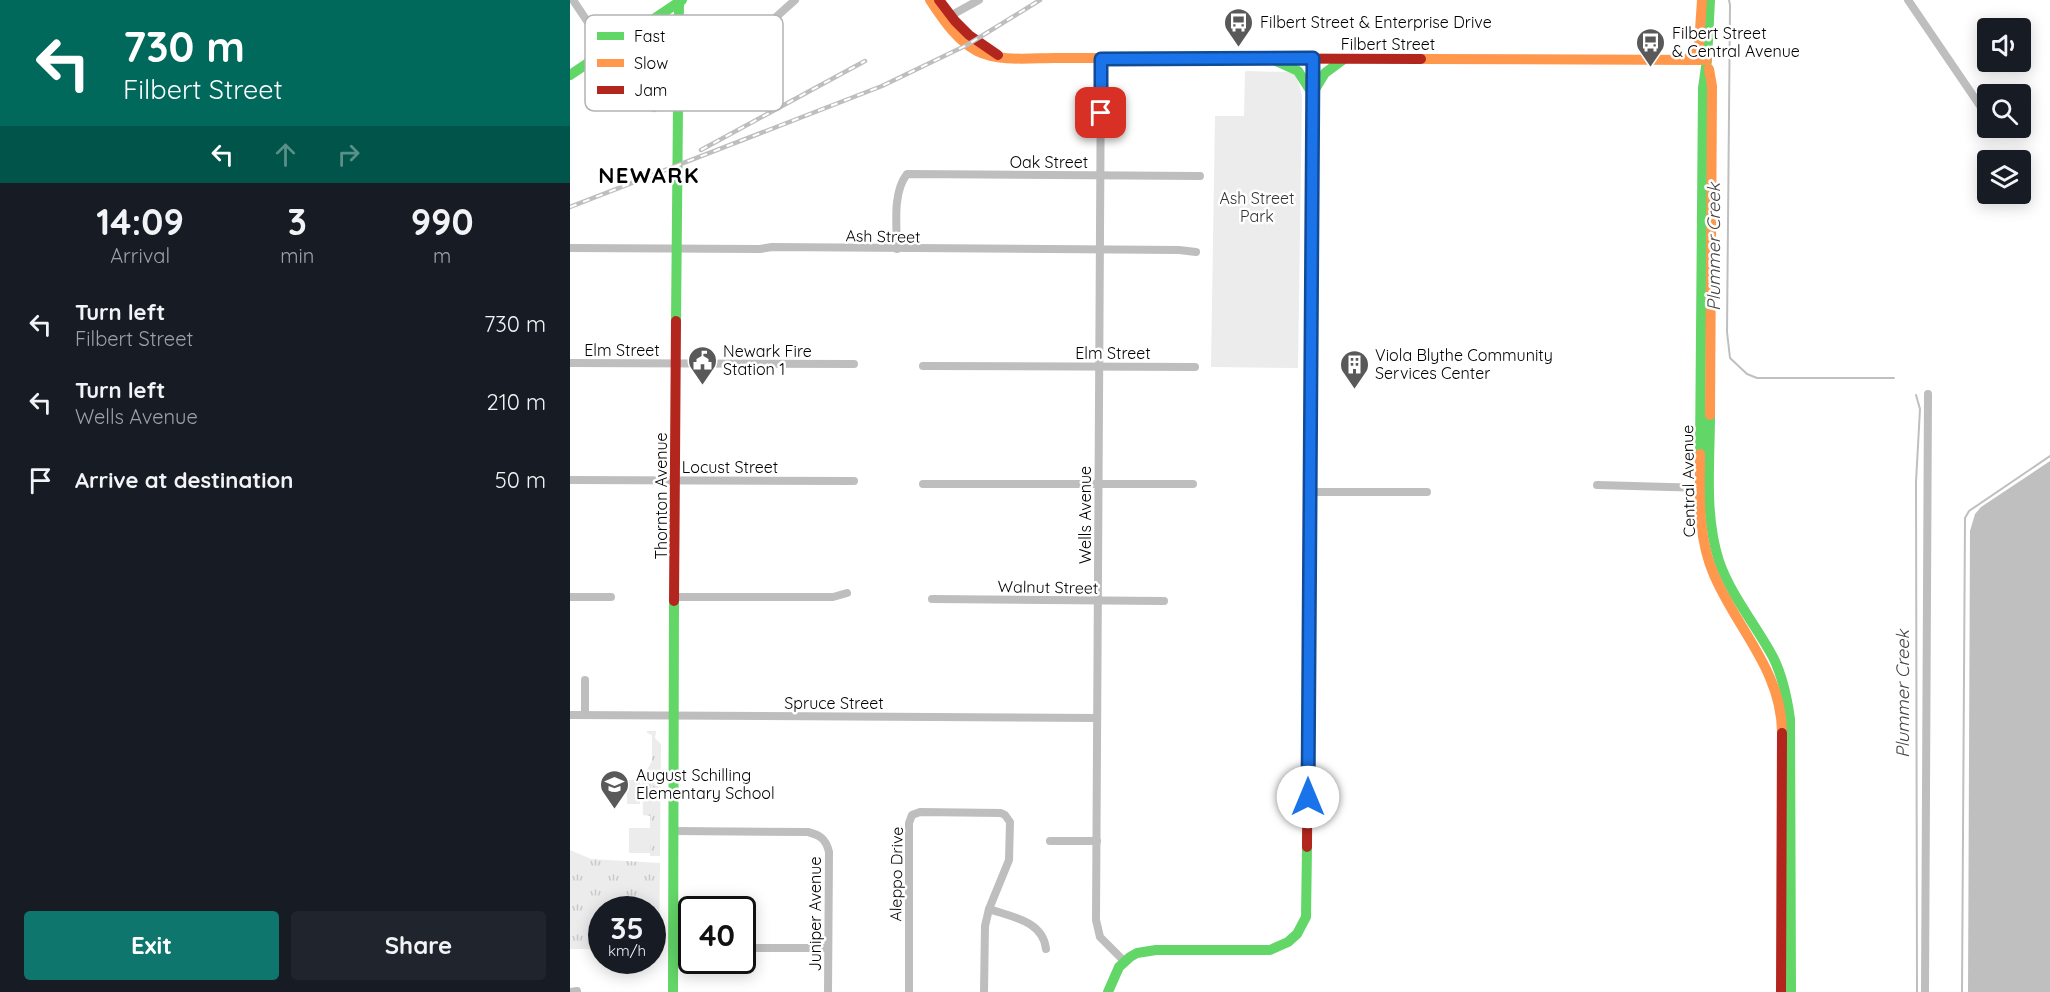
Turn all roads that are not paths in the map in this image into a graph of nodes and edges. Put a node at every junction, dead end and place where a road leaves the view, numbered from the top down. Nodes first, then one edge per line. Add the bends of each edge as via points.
1 (573, 0) edge
2 (795, 0) edge
3 (930, 0) edge
4 (939, 0) edge
5 (979, 0) edge
6 (1702, 0) edge
7 (1710, 0) edge
8 (1908, 0) edge
9 (680, 1) edge
10 (659, 15) edge
11 (778, 15) edge
12 (950, 16) junction
13 (585, 18) edge
14 (971, 43) junction
15 (1313, 58) junction
16 (1101, 59) junction
17 (1271, 59) junction
18 (1344, 59) junction
19 (1687, 60) junction
20 (1707, 60) junction
21 (585, 65) edge
22 (570, 75) edge
23 (1312, 94) junction
24 (1977, 101) edge
25 (679, 111) edge
26 (1101, 175) junction
27 (1200, 176) dead end
28 (570, 248) edge
29 (677, 249) junction
30 (897, 249) junction
31 (1100, 250) junction
32 (1196, 252) dead end
33 (570, 363) edge
34 (676, 364) junction
35 (854, 364) dead end
36 (923, 366) dead end
37 (1099, 367) junction
38 (1195, 367) dead end
39 (1928, 394) dead end
40 (570, 480) edge
41 (676, 480) junction
42 (854, 481) dead end
43 (923, 484) dead end
44 (1099, 484) junction
45 (1193, 484) dead end
46 (1597, 485) dead end
47 (1705, 488) junction
48 (1310, 492) junction
49 (1428, 492) dead end
50 (847, 592) dead end
51 (570, 597) edge
52 (611, 597) dead end
53 (675, 597) junction
54 (932, 599) dead end
55 (1098, 601) junction
56 (1164, 601) dead end
57 (585, 680) dead end
58 (570, 715) edge
59 (585, 715) junction
60 (673, 716) junction
61 (1097, 718) junction
62 (674, 831) junction
63 (1050, 841) dead end
64 (1097, 841) junction
65 (989, 909) junction
66 (673, 948) junction
67 (678, 948) edge
68 (756, 948) edge
69 (828, 948) junction
70 (1046, 949) dead end
71 (1124, 961) junction
72 (673, 992) edge
73 (828, 992) edge
74 (909, 992) edge
75 (984, 992) edge
76 (1108, 992) edge
77 (1781, 992) edge
78 (1791, 992) edge
79 (1925, 992) edge

1 - 13 street
2 - 11 street
3 - 14 street via 953,32
4 - 12 street
5 - 12 street
6 - 19 street via 1699,45
7 - 20 street, Central Avenue
8 - 24 street
9 - 10 street
12 - 14 street
14 - 16 street, Filbert Street via 992,49 998,55 1020,58
15 - 17 street, Filbert Street
15 - 18 street, Filbert Street
15 - 23 street
16 - 17 street, Filbert Street
16 - 26 street, Wells Avenue
17 - 23 street via 1298,71
18 - 19 street, Filbert Street
18 - 23 street via 1325,73
19 - 20 street, Filbert Street
20 - 47 street, Central Avenue via 1703,88
21 - 22 street
23 - 48 street
25 - 29 street, Thornton Avenue
26 - 27 street, Oak Street
26 - 30 street, Oak Street via 907,174 901,183
26 - 31 street, Wells Avenue
28 - 29 street, Ash Street
29 - 30 street, Ash Street
29 - 34 street, Thornton Avenue
30 - 31 street, Ash Street
31 - 32 street, Ash Street
31 - 37 street, Wells Avenue
33 - 34 street, Elm Street
34 - 35 street, Elm Street
34 - 41 street, Thornton Avenue
36 - 37 street, Elm Street
37 - 38 street, Elm Street
37 - 44 street, Wells Avenue
39 - 79 street
40 - 41 street, Locust Street
41 - 42 street, Locust Street
41 - 53 street, Thornton Avenue
43 - 44 street
44 - 45 street
44 - 55 street, Wells Avenue
46 - 47 street
47 - 77 street, Central Avenue via 1700,519 1711,568 1766,663 1779,696
47 - 78 street, Central Avenue via 1719,560 1773,658 1786,691 1791,720
48 - 49 street
48 - 71 street via 1307,908 1302,927 1287,943 1270,950 1156,950 1138,952
50 - 53 street via 833,597
51 - 52 street
53 - 60 street, Thornton Avenue
54 - 55 street, Walnut Street
55 - 56 street, Walnut Street
55 - 61 street, Wells Avenue
57 - 59 street
58 - 59 street, Spruce Street
59 - 60 street, Spruce Street
60 - 61 street, Spruce Street
60 - 62 street, Thornton Avenue
61 - 64 street, Wells Avenue
62 - 66 street, Thornton Avenue
62 - 69 street, Juniper Avenue via 808,832 822,837 829,852
63 - 64 street
64 - 71 street, Wells Avenue via 1097,929 1105,944
65 - 70 street via 1038,930
65 - 74 street, Aleppo Drive via 1009,860 1010,822 1005,815 912,815
65 - 75 street via 984,936
66 - 67 street
66 - 72 street, Thornton Avenue
68 - 69 street
69 - 73 street, Juniper Avenue
71 - 76 street via 1113,975

